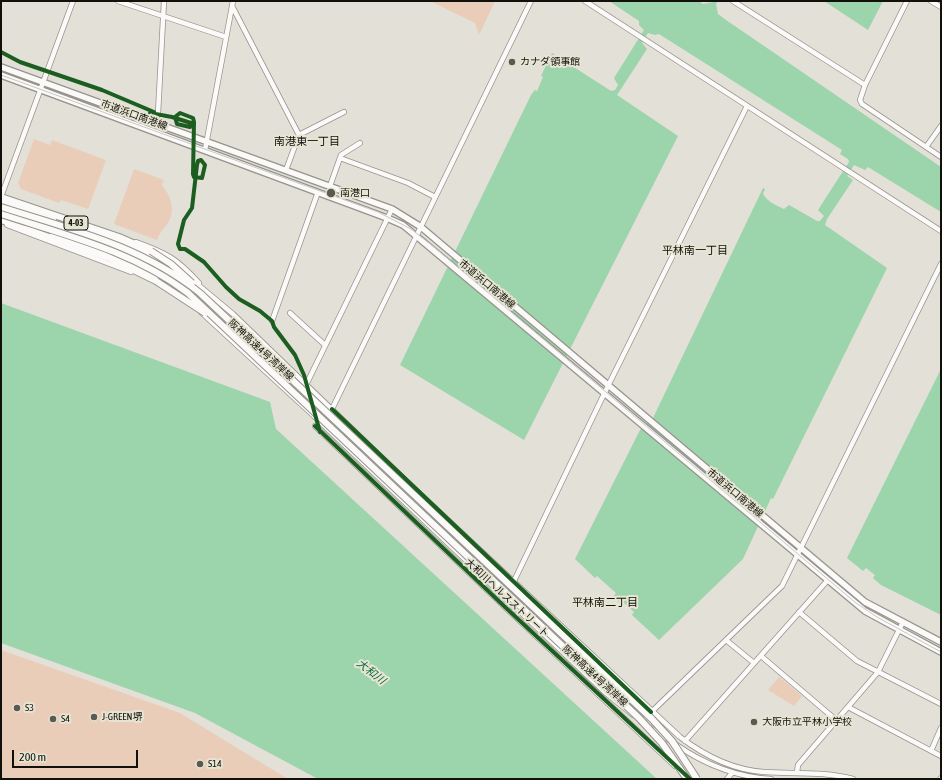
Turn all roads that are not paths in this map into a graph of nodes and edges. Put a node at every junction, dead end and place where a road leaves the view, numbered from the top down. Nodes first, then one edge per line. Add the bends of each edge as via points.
1 (73, 1) edge
2 (118, 1) edge
3 (164, 1) edge
4 (531, 1) edge
5 (586, 1) edge
6 (733, 1) edge
7 (907, 1) edge
8 (930, 1) edge
9 (233, 4) edge
10 (941, 7) edge
11 (163, 15) junction
12 (226, 37) junction
13 (1, 67) edge
14 (1, 75) edge
15 (44, 82) junction
16 (865, 85) junction
17 (41, 90) junction
18 (747, 106) junction
19 (344, 112) dead end
20 (156, 123) junction
21 (941, 126) edge
22 (299, 134) junction
23 (207, 142) junction
24 (360, 143) dead end
25 (926, 147) junction
26 (205, 150) junction
27 (941, 157) edge
28 (340, 158) junction
29 (286, 170) junction
30 (330, 186) junction
31 (318, 192) junction
32 (1, 195) edge
33 (435, 197) junction
34 (1, 202) edge
35 (1, 207) edge
36 (392, 209) junction
37 (1, 217) edge
38 (387, 218) junction
39 (1, 223) edge
40 (421, 227) junction
41 (941, 231) edge
42 (417, 235) junction
43 (941, 264) edge
44 (208, 292) junction
45 (290, 313) dead end
46 (272, 321) dead end
47 (237, 326) junction
48 (238, 339) junction
49 (326, 345) junction
50 (252, 358) junction
51 (306, 385) junction
52 (608, 385) junction
53 (604, 394) junction
54 (332, 409) junction
55 (315, 417) junction
56 (315, 426) dead end
57 (800, 548) junction
58 (797, 555) junction
59 (514, 581) junction
60 (827, 581) junction
61 (502, 595) junction
62 (799, 612) junction
63 (903, 622) junction
64 (900, 631) junction
65 (726, 640) junction
66 (941, 642) edge
67 (941, 652) edge
68 (760, 656) junction
69 (754, 663) junction
70 (878, 672) junction
71 (941, 704) edge
72 (848, 708) junction
73 (651, 712) junction
74 (836, 720) junction
75 (641, 722) junction
76 (941, 728) edge
77 (685, 741) junction
78 (931, 751) junction
79 (941, 756) edge
80 (798, 772) junction
81 (732, 773) junction
82 (689, 779) edge
83 (697, 779) edge
84 (727, 779) edge
85 (771, 779) edge
86 (853, 779) edge

1 - 15 street
2 - 11 street
3 - 11 street
4 - 33 street
5 - 18 street
6 - 16 street
7 - 16 street
8 - 10 street
9 - 12 street
9 - 22 street
11 - 12 street
11 - 20 street
12 - 23 street
13 - 15 main road, 市道浜口南港線
14 - 17 main road, 市道浜口南港線
15 - 17 street
15 - 20 main road, 市道浜口南港線
16 - 25 street via 860,97 862,104
17 - 26 main road, 市道浜口南港線
17 - 32 street
18 - 41 street
18 - 52 street
19 - 22 street
20 - 23 main road, 市道浜口南港線
21 - 25 street
22 - 29 street
23 - 26 street
23 - 29 main road, 市道浜口南港線
24 - 28 street
25 - 27 street
26 - 31 main road, 市道浜口南港線
28 - 30 street
28 - 33 street via 408,183
29 - 30 main road, 市道浜口南港線
30 - 36 main road, 市道浜口南港線
31 - 38 main road, 市道浜口南港線
31 - 46 street
32 - 44 street via 169,255 183,265
32 - 47 highway, 4-03, bridge via 119,237 150,251 185,276
33 - 40 street
34 - 44 street via 140,250 170,265
35 - 47 highway, 阪神高速4号湾岸線, bridge via 118,245 143,256 189,284
36 - 38 street
36 - 40 main road, 市道浜口南港線
37 - 48 highway, 4-03, bridge via 35,233 96,253 142,273 204,312
37 - 48 highway, 阪神高速4号湾岸線, bridge via 117,252 154,270 188,293
37 - 50 street via 115,257 153,275 184,298
38 - 42 main road, 市道浜口南港線
38 - 49 street
39 - 50 street via 130,271 158,285 184,301
40 - 42 street
40 - 52 main road, 市道浜口南港線
42 - 53 main road, 市道浜口南港線
42 - 54 street
43 - 57 street
44 - 51 street
45 - 49 street
47 - 83 highway, 阪神高速4号湾岸線, bridge via 652,719 672,741
48 - 82 highway, 阪神高速4号湾岸線, bridge via 639,718
49 - 51 street
50 - 55 street
51 - 54 street
52 - 53 street
52 - 57 main road, 市道浜口南港線
53 - 58 main road, 市道浜口南港線
53 - 59 street
54 - 55 street
54 - 59 street
55 - 61 street
56 - 82 street, 大和川ヘルスストリート
57 - 58 street
57 - 63 main road, 市道浜口南港線 via 865,602
58 - 60 main road, 市道浜口南港線
58 - 65 street via 782,586
59 - 61 street
59 - 73 street
60 - 62 street
60 - 64 main road, 市道浜口南港線 via 865,611
61 - 75 street via 606,693
62 - 68 street
62 - 70 street via 857,661
63 - 64 street
63 - 66 main road, 市道浜口南港線
64 - 67 main road, 市道浜口南港線
64 - 70 street
65 - 69 street
65 - 73 street
68 - 69 street
68 - 74 street
69 - 77 street
70 - 71 street
70 - 72 street
72 - 74 street
72 - 78 street
73 - 75 street
73 - 77 street
74 - 80 street via 798,765
75 - 81 street via 685,751
76 - 78 street
77 - 80 street via 717,760 740,768 764,772
78 - 79 street
80 - 86 street via 823,773
81 - 84 street
81 - 85 street

